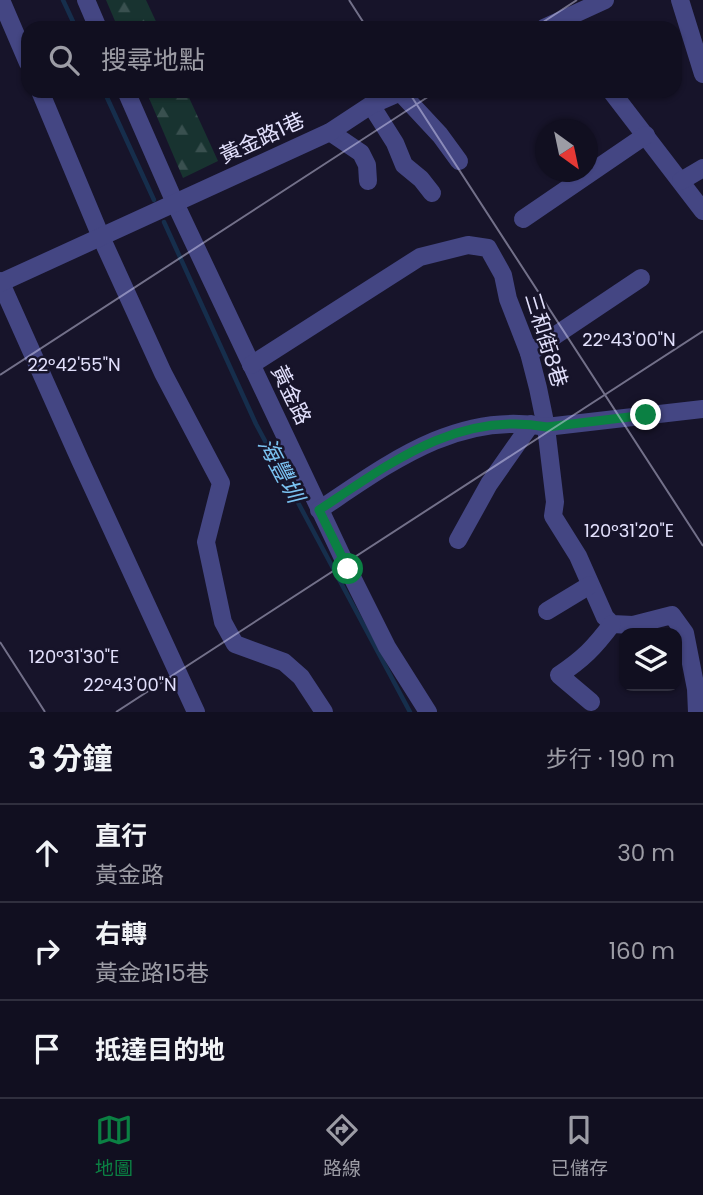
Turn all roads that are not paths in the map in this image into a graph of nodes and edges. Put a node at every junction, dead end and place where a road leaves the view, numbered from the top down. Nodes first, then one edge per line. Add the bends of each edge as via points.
1 (1, 0) edge
2 (86, 0) edge
3 (605, 0) edge
4 (680, 0) edge
5 (95, 21) edge
6 (564, 21) edge
7 (21, 47) edge
8 (703, 74) edge
9 (43, 98) edge
10 (129, 98) edge
11 (388, 98) edge
12 (407, 98) edge
13 (617, 98) edge
14 (371, 105) junction
15 (330, 132) junction
16 (646, 135) junction
17 (459, 161) dead end
18 (703, 168) edge
19 (368, 181) dead end
20 (681, 181) junction
21 (432, 193) dead end
22 (175, 203) junction
23 (703, 211) edge
24 (523, 219) dead end
25 (101, 237) junction
26 (641, 278) dead end
27 (0, 282) edge
28 (529, 353) junction
29 (251, 365) junction
30 (703, 408) edge
31 (539, 426) junction
32 (319, 510) junction
33 (458, 540) dead end
34 (590, 585) junction
35 (547, 611) dead end
36 (612, 624) junction
37 (591, 702) dead end
38 (196, 712) edge
39 (324, 712) edge
40 (428, 712) edge
41 (698, 712) edge

1 - 7 street
2 - 5 street
3 - 6 street
4 - 8 street
9 - 25 street
10 - 22 street, 黃金路
11 - 14 street, 黃金路1巷
12 - 17 street
13 - 16 street
14 - 15 street, 黃金路1巷
14 - 21 street via 404,165
15 - 19 street via 361,153
15 - 22 street, 黃金路1巷
16 - 20 street
16 - 24 street
18 - 20 street
20 - 23 street
22 - 25 street, 黃金路1巷
22 - 29 street, 黃金路
25 - 27 street, 黃金路1巷
25 - 39 street via 163,373 221,483 206,542 223,622 235,644 284,662 301,677
26 - 28 street
27 - 38 street
28 - 29 street, 三和街8巷 via 496,260 488,248 468,245 420,257
28 - 31 street, 三和街8巷
29 - 32 street, 黃金路
30 - 31 street
31 - 32 street via 499,424 449,435 399,457
31 - 33 street via 489,484
31 - 34 street, 三和街8巷 via 555,502 553,516
32 - 40 street, 黃金路 via 387,647
34 - 35 street
34 - 36 street, 三和街8巷
36 - 37 street via 594,647 559,675
36 - 41 street via 633,625 672,615 685,632

